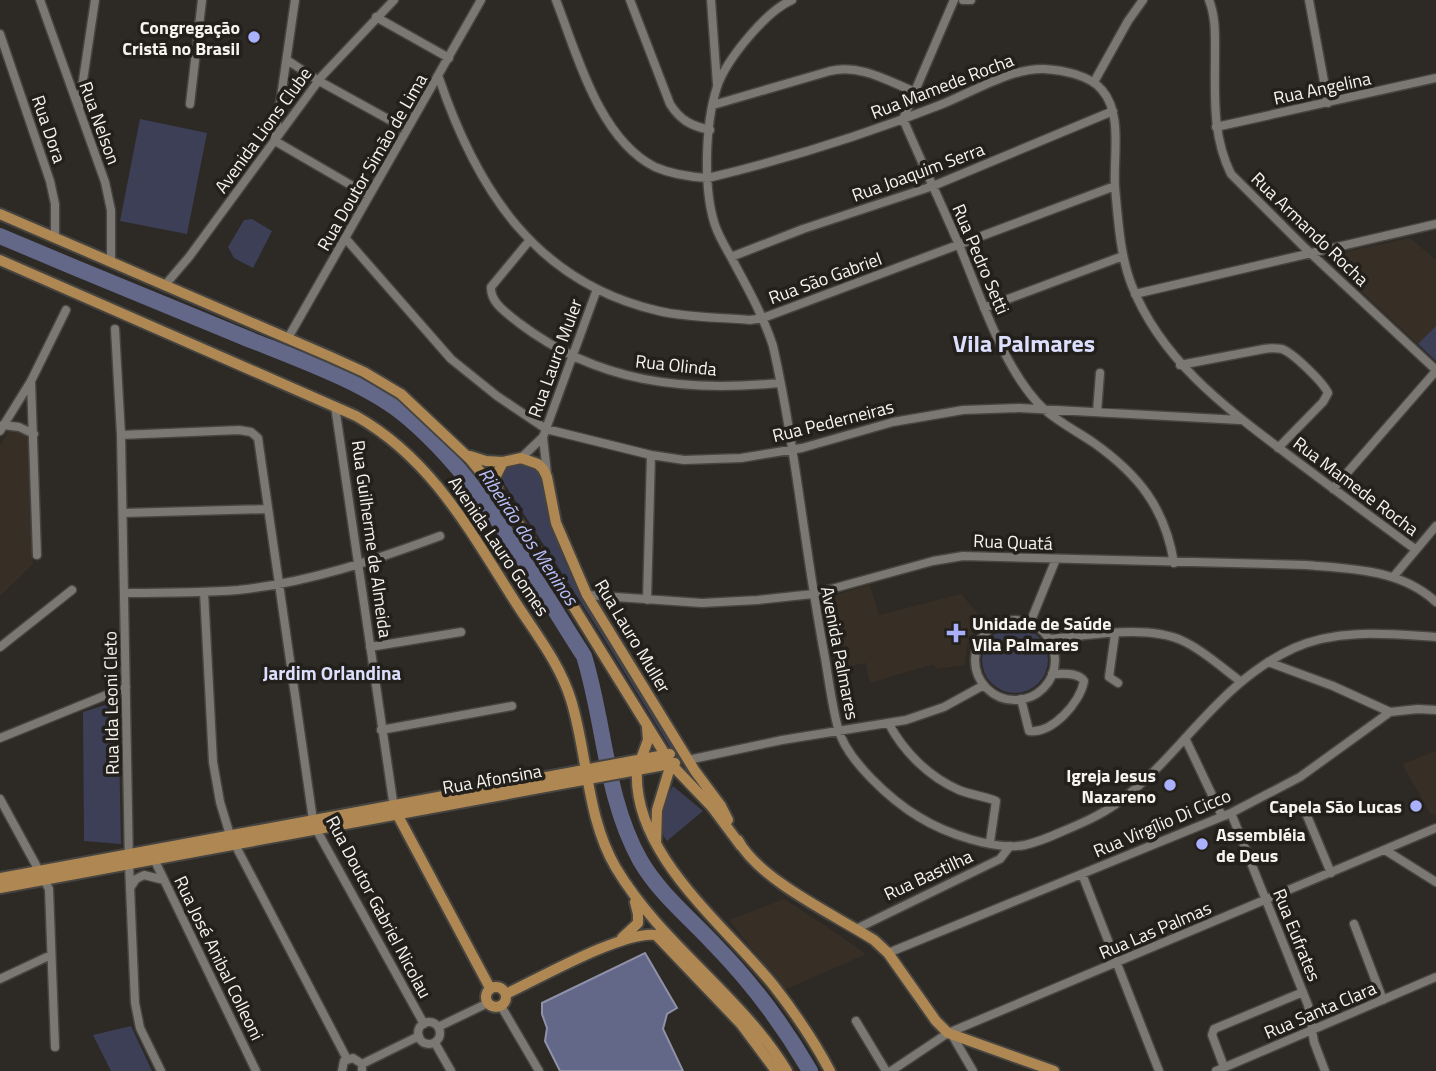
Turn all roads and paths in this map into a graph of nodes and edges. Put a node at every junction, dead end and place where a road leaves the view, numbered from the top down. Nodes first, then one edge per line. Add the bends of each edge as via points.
1 (40, 0) edge
2 (95, 0) edge
3 (202, 0) edge
4 (295, 0) edge
5 (394, 0) edge
6 (481, 0) edge
7 (556, 0) edge
8 (630, 0) edge
9 (711, 0) edge
10 (792, 0) edge
11 (954, 0) edge
12 (962, 0) edge
13 (971, 0) edge
14 (1143, 0) edge
15 (1209, 0) edge
16 (1310, 0) edge
17 (782, 2) edge
18 (376, 16) junction
19 (0, 34) edge
20 (449, 58) junction
21 (288, 60) junction
22 (439, 78) junction
23 (1436, 78) edge
24 (319, 81) junction
25 (1094, 82) junction
26 (717, 87) junction
27 (913, 91) junction
28 (1328, 103) junction
29 (190, 104) dead end
30 (713, 105) junction
31 (79, 110) junction
32 (1113, 111) junction
33 (903, 119) junction
34 (1216, 127) junction
35 (406, 129) junction
36 (710, 130) junction
37 (275, 141) junction
38 (708, 178) junction
39 (933, 186) junction
40 (1115, 186) junction
41 (368, 195) junction
42 (0, 214) edge
43 (1436, 224) edge
44 (55, 237) junction
45 (346, 239) junction
46 (529, 241) junction
47 (959, 245) junction
48 (1311, 253) junction
49 (1123, 256) junction
50 (731, 257) junction
51 (111, 260) junction
52 (1, 264) edge
53 (165, 285) junction
54 (597, 289) junction
55 (1135, 294) junction
56 (984, 308) junction
57 (66, 310) dead end
58 (762, 318) junction
59 (115, 329) dead end
60 (288, 338) junction
61 (571, 357) junction
62 (1180, 365) junction
63 (1436, 371) edge
64 (1100, 373) dead end
65 (31, 381) junction
66 (780, 383) junction
67 (335, 406) junction
68 (1045, 410) junction
69 (1097, 412) junction
70 (1240, 420) junction
71 (2, 428) edge
72 (545, 433) junction
73 (34, 434) junction
74 (121, 435) junction
75 (1278, 448) junction
76 (791, 450) junction
77 (466, 454) junction
78 (651, 455) junction
79 (522, 458) junction
80 (503, 462) junction
81 (547, 477) junction
82 (1333, 489) junction
83 (500, 496) junction
84 (268, 509) junction
85 (123, 513) junction
86 (1436, 526) edge
87 (440, 536) dead end
88 (1415, 549) junction
89 (37, 555) dead end
90 (1056, 559) junction
91 (1174, 563) junction
92 (358, 564) junction
93 (1394, 576) junction
94 (279, 583) junction
95 (72, 590) dead end
96 (204, 592) junction
97 (125, 593) junction
98 (813, 594) junction
99 (587, 595) junction
100 (647, 600) junction
101 (1436, 602) edge
102 (1030, 623) junction
103 (461, 632) dead end
104 (1115, 634) junction
105 (1436, 636) edge
106 (1049, 639) junction
107 (0, 646) edge
108 (370, 647) junction
109 (1268, 662) junction
110 (1052, 674) junction
111 (1240, 681) junction
112 (1118, 683) dead end
113 (984, 685) junction
114 (126, 687) junction
115 (1021, 699) junction
116 (512, 706) dead end
117 (1436, 710) edge
118 (1390, 712) junction
119 (646, 721) junction
120 (889, 723) junction
121 (382, 730) junction
122 (838, 731) junction
123 (0, 738) edge
124 (1185, 738) junction
125 (685, 755) junction
126 (668, 759) junction
127 (639, 765) junction
128 (591, 773) junction
129 (0, 799) edge
130 (395, 810) junction
131 (1305, 811) dead end
132 (1226, 814) junction
133 (315, 825) junction
134 (1436, 828) edge
135 (233, 840) junction
136 (990, 842) junction
137 (741, 846) junction
138 (1010, 846) junction
139 (656, 847) junction
140 (1385, 850) junction
141 (129, 859) junction
142 (154, 859) junction
143 (1331, 873) junction
144 (1082, 874) junction
145 (43, 875) junction
146 (0, 878) edge
147 (164, 880) junction
148 (1436, 882) edge
149 (0, 888) edge
150 (130, 888) junction
151 (631, 892) junction
152 (1266, 900) junction
153 (1354, 924) dead end
154 (856, 929) junction
155 (620, 940) junction
156 (888, 953) junction
157 (51, 955) junction
158 (1117, 962) junction
159 (1436, 977) edge
160 (0, 979) edge
161 (490, 988) junction
162 (1303, 992) junction
163 (506, 994) junction
164 (1383, 1000) junction
165 (488, 1003) junction
166 (501, 1006) junction
167 (856, 1021) dead end
168 (424, 1024) junction
169 (438, 1027) junction
170 (1312, 1030) junction
171 (950, 1034) junction
172 (419, 1036) junction
173 (435, 1043) junction
174 (55, 1047) dead end
175 (347, 1059) junction
176 (362, 1067) edge
177 (1220, 1069) edge
178 (161, 1071) edge
179 (257, 1071) edge
180 (342, 1071) edge
181 (451, 1071) edge
182 (540, 1071) edge
183 (776, 1071) edge
184 (787, 1071) edge
185 (830, 1071) edge
186 (891, 1071) edge
187 (973, 1071) edge
188 (1054, 1071) edge
189 (1159, 1071) edge
190 (1325, 1071) edge

1 - 31 street, Rua Nelson
2 - 31 street
3 - 29 street
4 - 21 street
5 - 18 street, Avenida Lions Clube
6 - 20 street, Rua Doutor Simão de Lima
7 - 38 street, Rua Mamede Rocha via 598,108 619,135 654,166
8 - 36 street via 670,104 689,124
9 - 26 street
10 - 17 street, Avenida Palmares
11 - 27 street
12 - 13 street
14 - 25 street
15 - 34 street, Rua Armando Rocha via 1214,26
16 - 28 street
17 - 26 street, Avenida Palmares via 752,33
18 - 20 street
18 - 24 street, Avenida Lions Clube
19 - 44 street, Rua Dora via 50,181
20 - 22 street, Rua Doutor Simão de Lima
21 - 24 street
21 - 37 street
22 - 35 street, Rua Doutor Simão de Lima
22 - 46 street, Rua São Gabriel via 453,121 490,191
23 - 28 street, Rua Angelina
24 - 35 street
24 - 37 street, Avenida Lions Clube
25 - 32 street
25 - 33 street, Rua Mamede Rocha via 1066,72 1029,70
26 - 30 street, Avenida Palmares
27 - 30 street via 849,68
27 - 33 street
28 - 34 street, Rua Angelina
30 - 36 street, Avenida Palmares
31 - 51 street, Rua Nelson via 109,198
32 - 39 street, Rua Joaquim Serra
32 - 40 street, Rua Mamede Rocha
33 - 38 street, Rua Mamede Rocha via 797,155
33 - 39 street, Rua Pedro Setti
34 - 48 street, Rua Armando Rocha via 1231,174
35 - 41 street, Rua Doutor Simão de Lima
36 - 38 street, Avenida Palmares
37 - 41 street
37 - 53 street, Avenida Lions Clube
38 - 50 street, Avenida Palmares via 714,220
39 - 47 street, Rua Pedro Setti
39 - 50 street, Rua Joaquim Serra
40 - 47 street, Rua São Gabriel
40 - 49 street, Rua Mamede Rocha
41 - 45 street, Rua Doutor Simão de Lima
42 - 44 main road, Avenida Lauro Gomes
43 - 48 street
44 - 51 main road, Avenida Lauro Gomes
45 - 60 street, Rua Doutor Simão de Lima
45 - 72 street, Rua Pederneiras via 451,359
46 - 54 street, Rua São Gabriel
46 - 61 street, Rua Olinda via 491,287 491,294 513,318
47 - 56 street, Rua Pedro Setti
47 - 58 street, Rua São Gabriel
48 - 55 street
48 - 63 street, Rua Armando Rocha
49 - 55 street, Rua Mamede Rocha
49 - 56 street
50 - 58 street, Avenida Palmares
51 - 53 main road, Avenida Lauro Gomes
52 - 67 main road, Avenida Lauro Gomes
53 - 60 main road, Avenida Lauro Gomes
54 - 58 street, Rua São Gabriel via 667,313
54 - 61 street, Rua Lauro Muler
55 - 62 street, Rua Mamede Rocha
56 - 68 street, Rua Pedro Setti via 1013,367
57 - 65 street
58 - 66 street, Avenida Palmares
59 - 74 street, Rua Ida Leoni Cleto
60 - 77 main road, Avenida Lauro Gomes via 401,394
61 - 66 street, Rua Olinda via 631,377 674,383
61 - 72 street, Rua Lauro Muler
62 - 70 street, Rua Mamede Rocha
62 - 75 street via 1264,349 1287,352 1328,393
63 - 82 street
64 - 69 street
65 - 71 street
65 - 73 street
66 - 76 street, Avenida Palmares
67 - 92 street, Rua Guilherme de Almeida
67 - 128 main road, Avenida Lauro Gomes via 402,447 457,511 554,662 569,695
68 - 69 street, Rua Pederneiras
68 - 76 street, Rua Pederneiras via 939,412
68 - 91 street, Rua Pedro Setti via 1108,454 1146,491 1165,523
69 - 70 street, Rua Pederneiras
70 - 75 street, Rua Mamede Rocha
71 - 73 street via 19,427
72 - 78 street, Rua Pederneiras
72 - 79 street, Rua Lauro Muler
72 - 81 street, Rua Lauro Muler
73 - 89 street
74 - 84 street, Rua Doutor Gabriel Nicolau via 251,432 260,446
74 - 85 street, Rua Ida Leoni Cleto
75 - 82 street, Rua Mamede Rocha
76 - 78 street, Rua Pederneiras via 702,460
76 - 98 street, Avenida Palmares
77 - 80 main road, Avenida Lauro Gomes
77 - 83 main road, Rua Lauro Muller
78 - 100 street
79 - 80 main road
79 - 81 main road via 538,464
80 - 83 main road via 495,478
81 - 99 main road, Rua Lauro Muller via 556,523
82 - 88 street, Rua Mamede Rocha
83 - 119 main road, Rua Lauro Muller
84 - 85 street
84 - 94 street, Rua Doutor Gabriel Nicolau
85 - 97 street, Rua Ida Leoni Cleto
86 - 88 street
87 - 92 street
88 - 93 street
90 - 91 street, Rua Quatá
90 - 98 street, Rua Quatá via 946,558
90 - 102 street
91 - 93 street, Rua Quatá via 1306,565
92 - 94 street
92 - 108 street, Rua Guilherme de Almeida
93 - 101 street, Rua Quatá
94 - 96 street
94 - 133 street, Rua Doutor Gabriel Nicolau
95 - 107 street
96 - 97 street
96 - 135 street via 213,762
97 - 114 street, Rua Ida Leoni Cleto
98 - 100 street, Rua Quatá via 712,603
98 - 122 street, Avenida Palmares
99 - 100 street, Rua Quatá
99 - 125 main road, Rua Lauro Muller
102 - 106 street
102 - 113 street via 1002,622 986,632 977,649 976,668
103 - 108 street
104 - 106 street
104 - 111 street via 1151,633 1181,640
104 - 112 street via 1109,677
105 - 109 street, Avenida Palmares via 1343,635 1310,642
106 - 110 street via 1055,656
108 - 121 street, Rua Guilherme de Almeida
109 - 111 street, Avenida Palmares
109 - 118 street
110 - 115 street via 1037,693
110 - 115 street via 1075,675 1084,681 1076,700 1059,719 1029,731
111 - 124 street, Avenida Palmares
113 - 115 street via 1005,698
113 - 120 street, Rua Afonsina via 936,711
114 - 123 street
114 - 141 street, Rua Ida Leoni Cleto
116 - 121 street
117 - 118 street
118 - 132 street, Rua Virgílio Di Cicco via 1300,777
119 - 126 main road, Rua Lauro Muller
119 - 127 main road via 648,740
120 - 122 street, Rua Afonsina
120 - 136 street via 900,743 935,775 996,801
121 - 130 street, Rua Guilherme de Almeida
122 - 125 street, Rua Afonsina
122 - 136 street, Avenida Palmares via 874,782 899,804 948,831
124 - 132 street, Rua Eufrates
124 - 138 street, Avenida Palmares via 1114,806 1055,834
125 - 126 main road, Rua Afonsina
125 - 137 main road, Rua Lauro Muller
126 - 127 main road, Rua Afonsina
126 - 137 main road, Rua Lauro Muller
126 - 139 main road via 657,810
127 - 128 main road, Rua Afonsina
127 - 139 main road via 638,800
128 - 130 main road, Rua Afonsina
128 - 151 main road, Avenida Lauro Gomes via 605,844
129 - 145 street
130 - 133 main road, Rua Afonsina
130 - 161 main road, Rua Guilherme de Almeida
131 - 143 street
132 - 144 street, Rua Virgílio Di Cicco
132 - 152 street, Rua Eufrates
133 - 135 main road, Rua Afonsina
133 - 168 street, Rua Doutor Gabriel Nicolau
134 - 140 street, Rua Las Palmas
135 - 141 main road, Rua Afonsina
135 - 142 main road, Rua Afonsina
135 - 175 street
136 - 138 street, Avenida Palmares
137 - 154 main road, Rua Lauro Muller via 769,875
138 - 154 street, Rua Bastilha via 999,859
139 - 185 main road via 773,985
140 - 143 street, Rua Las Palmas
140 - 148 street
141 - 142 main road, Rua Afonsina
141 - 145 main road, Rua Afonsina
141 - 150 street, Rua Ida Leoni Cleto
142 - 147 street, Rua José Anibal Colleoni
143 - 152 street, Rua Las Palmas
144 - 156 street, Rua Virgílio Di Cicco
144 - 158 street
145 - 146 main road, Rua Afonsina
145 - 149 main road, Rua Afonsina
145 - 157 street via 49,889
147 - 150 street via 144,875
147 - 179 street, Rua José Anibal Colleoni
150 - 178 street, Rua Ida Leoni Cleto via 137,1018
151 - 155 main road, Avenida Lauro Gomes via 638,920
151 - 184 main road, Avenida Lauro Gomes via 749,1020
152 - 158 street, Rua Las Palmas
152 - 162 street, Rua Eufrates
153 - 164 street
154 - 156 main road, Rua Lauro Muller
155 - 163 main road
155 - 183 main road via 652,934 666,944 750,1034
156 - 171 main road, Rua Lauro Muller
157 - 160 street
157 - 174 street
158 - 171 street, Rua Las Palmas
158 - 189 street
159 - 164 street, Rua Santa Clara
161 - 163 main road via 500,987
161 - 165 main road
162 - 170 street, Rua Eufrates
162 - 177 street via 1214,1029
163 - 166 main road
164 - 170 street, Rua Santa Clara
165 - 166 main road
165 - 169 street
166 - 182 street
167 - 186 street
168 - 169 street
168 - 172 street
169 - 173 street
170 - 177 street, Rua Santa Clara
170 - 190 street, Rua Eufrates
171 - 186 street, Rua Las Palmas
171 - 187 street, Rua Lauro Muller
171 - 188 main road
172 - 173 street via 425,1043
172 - 176 street
173 - 181 street
175 - 176 street via 354,1058
175 - 180 street

